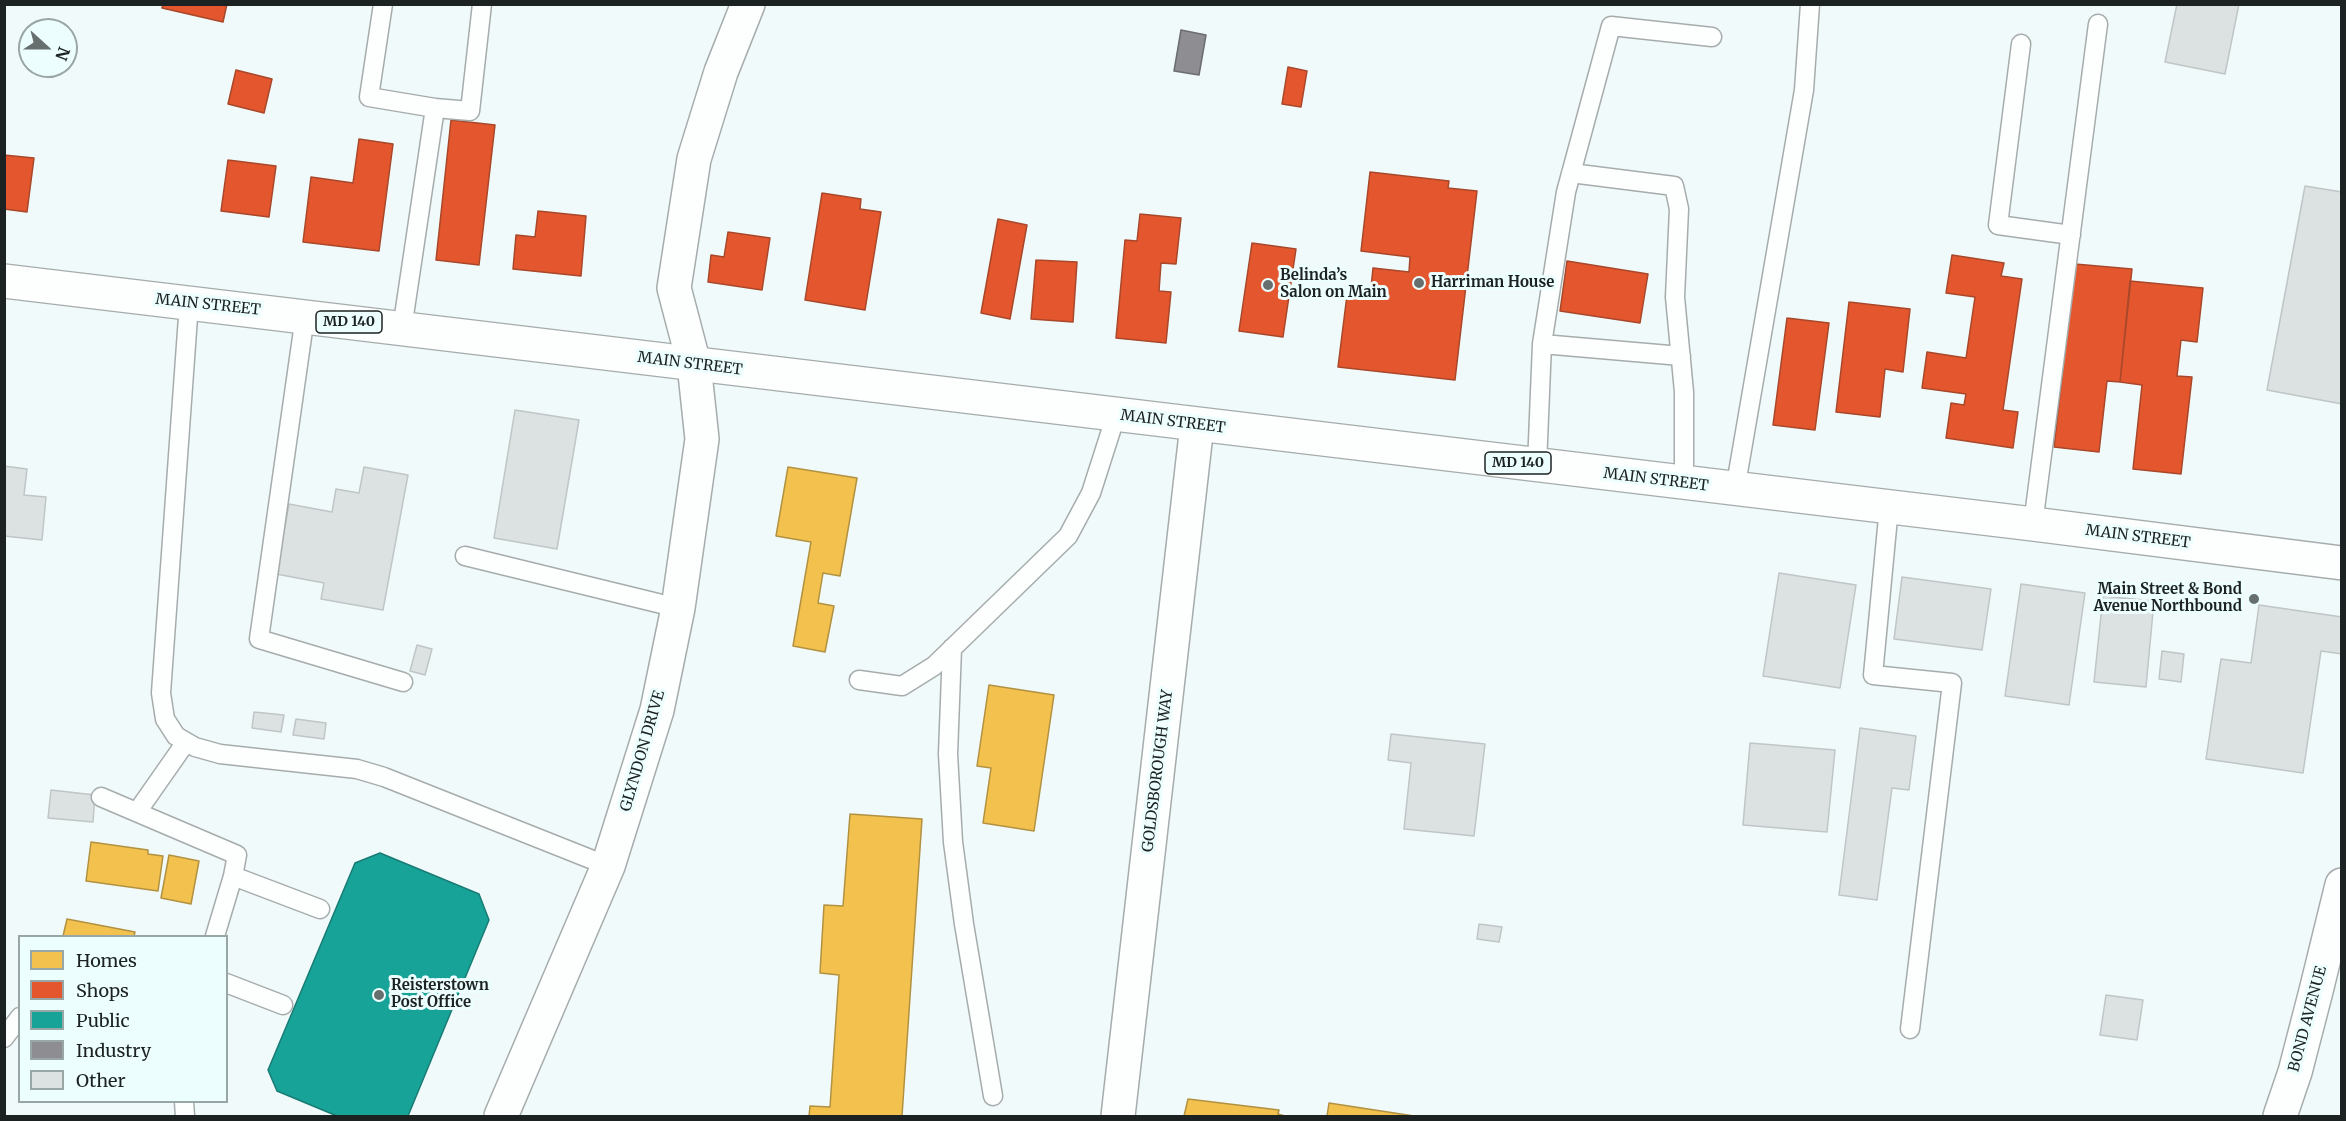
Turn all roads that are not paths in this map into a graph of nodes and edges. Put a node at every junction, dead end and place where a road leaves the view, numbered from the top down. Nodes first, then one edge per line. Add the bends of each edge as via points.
1 (383, 4) edge
2 (482, 4) edge
3 (748, 4) edge
4 (1810, 4) edge
5 (2098, 24) dead end
6 (1712, 37) dead end
7 (2021, 44) dead end
8 (435, 108) junction
9 (1571, 173) junction
10 (2071, 235) junction
11 (4, 281) edge
12 (189, 303) junction
13 (305, 316) junction
14 (402, 329) junction
15 (1542, 344) junction
16 (1681, 356) junction
17 (694, 364) junction
18 (1116, 415) junction
19 (1197, 425) junction
20 (1537, 465) junction
21 (1684, 483) junction
22 (1735, 490) junction
23 (1889, 507) junction
24 (2033, 524) junction
25 (465, 556) dead end
26 (2342, 563) edge
27 (678, 608) junction
28 (952, 648) junction
29 (860, 680) dead end
30 (403, 682) dead end
31 (186, 742) junction
32 (101, 797) dead end
33 (137, 812) junction
34 (608, 866) junction
35 (233, 876) junction
36 (2342, 885) edge
37 (320, 909) dead end
38 (215, 935) edge
39 (228, 983) edge
40 (283, 1005) dead end
41 (18, 1020) edge
42 (1910, 1029) dead end
43 (4, 1038) edge
44 (993, 1096) dead end
45 (501, 1116) edge
46 (1118, 1116) edge
47 (2280, 1116) edge

1 - 8 lane via 369,97
2 - 8 lane via 470,111
3 - 17 main road, GLYNDON DRIVE via 721,72 694,159 674,288
4 - 22 lane via 1804,90
5 - 10 lane
6 - 9 lane via 1611,26
7 - 10 lane via 1998,225
8 - 14 lane
9 - 15 lane
9 - 16 lane via 1674,186 1679,209 1676,297
10 - 24 lane
11 - 12 main road, MAIN STREET / MD 140
12 - 13 main road, MAIN STREET / MD 140
12 - 31 lane via 161,693 165,719 176,736
13 - 14 main road, MAIN STREET / MD 140
13 - 30 lane via 259,639
14 - 17 main road, MAIN STREET / MD 140
15 - 16 lane
15 - 20 lane
16 - 21 lane
17 - 18 main road, MAIN STREET / MD 140
17 - 27 main road, GLYNDON DRIVE via 702,439
18 - 19 main road, MAIN STREET / MD 140
18 - 28 lane via 1090,493 1068,536
19 - 20 main road, MAIN STREET / MD 140
19 - 46 main road, GOLDSBOROUGH WAY
20 - 21 main road, MAIN STREET / MD 140
21 - 22 main road, MAIN STREET / MD 140
22 - 23 main road, MAIN STREET / MD 140
23 - 24 main road, MAIN STREET / MD 140
23 - 42 lane via 1873,675 1952,683
24 - 26 main road, MAIN STREET / MD 140
25 - 27 lane
27 - 34 main road, GLYNDON DRIVE via 657,710
28 - 29 lane via 934,666 902,686
28 - 44 lane via 948,754 953,842
31 - 33 lane
31 - 34 lane via 220,754 357,769
32 - 33 lane
33 - 35 lane via 237,855
34 - 45 main road, GLYNDON DRIVE
35 - 37 lane
35 - 38 lane
36 - 47 main road, BOND AVENUE
39 - 40 lane
41 - 43 lane

